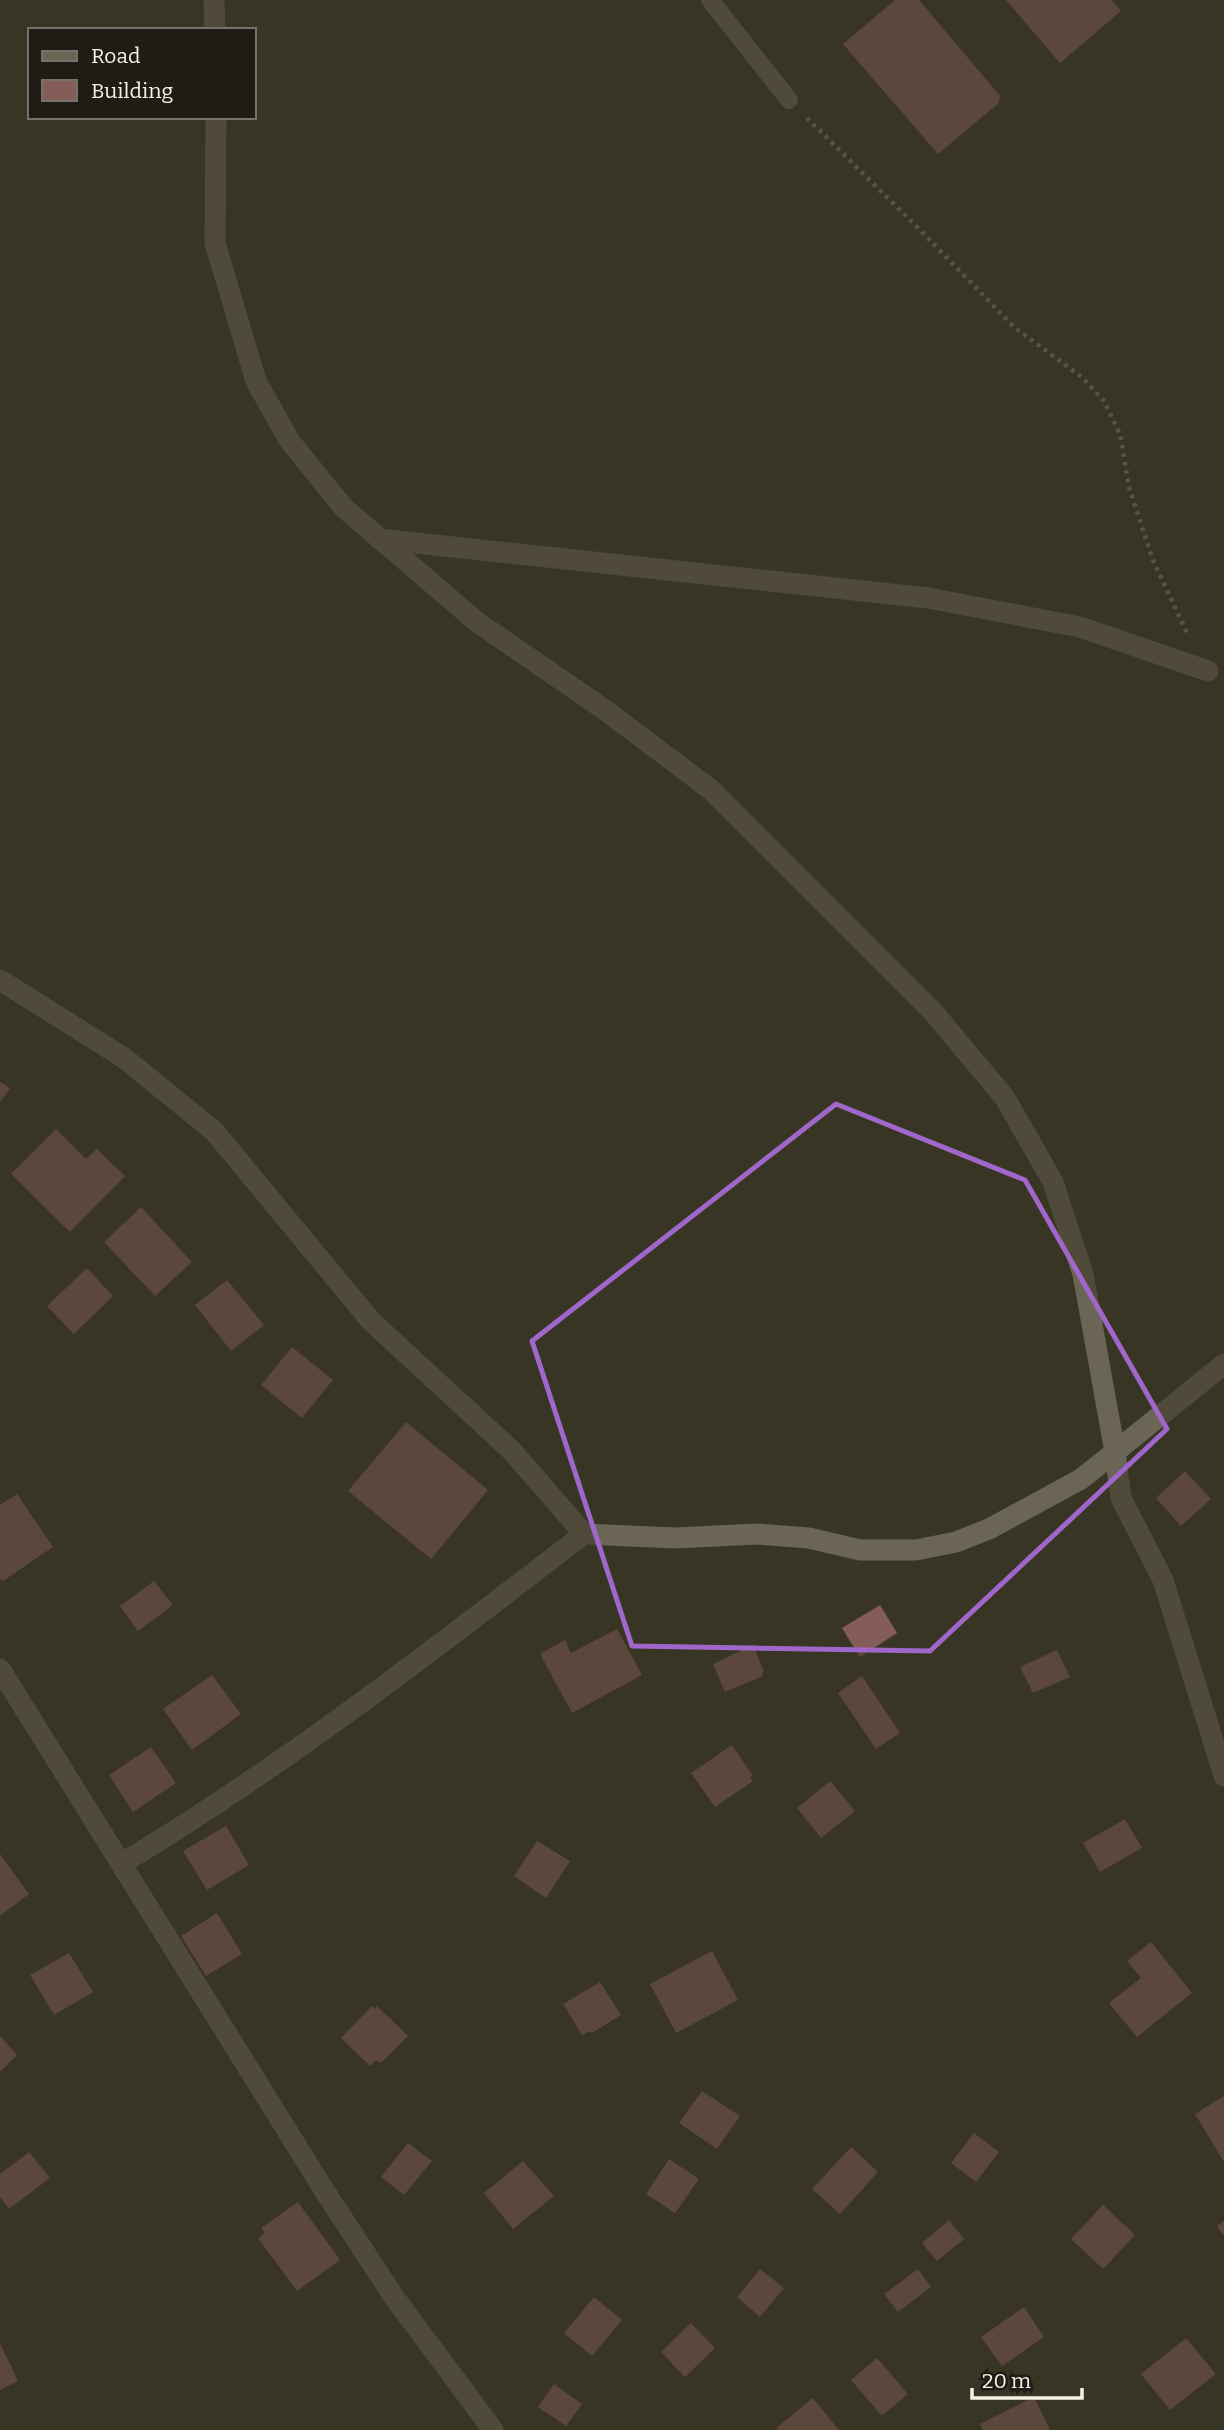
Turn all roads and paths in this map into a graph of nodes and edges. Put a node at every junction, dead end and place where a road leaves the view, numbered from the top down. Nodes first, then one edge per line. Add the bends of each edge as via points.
1 (215, 0) edge
2 (710, 0) edge
3 (215, 28) edge
4 (789, 100) joint
5 (216, 119) edge
6 (379, 539) junction
7 (1208, 671) joint
8 (0, 980) edge
9 (1224, 1364) edge
10 (1115, 1452) junction
11 (584, 1534) junction
12 (0, 1669) edge
13 (1224, 1776) edge
14 (121, 1864) junction
15 (493, 2430) edge

1 - 3 street
2 - 4 lane
4 - 7 path via 1014,327 1083,378 1104,401 1120,434 1129,487 1153,560
5 - 6 street via 215,243 256,382 289,440 343,507
6 - 7 street via 928,598 1080,627
6 - 10 street via 477,622 710,789 934,1013 1005,1098 1053,1182 1083,1274
8 - 11 street via 124,1058 214,1130 371,1321 512,1451
9 - 10 street
10 - 11 street via 1081,1479 989,1529 916,1550 860,1550 809,1538 757,1535
10 - 13 street via 1121,1498 1163,1580
11 - 14 street via 423,1658 201,1816
12 - 14 street
14 - 15 street via 394,2297

